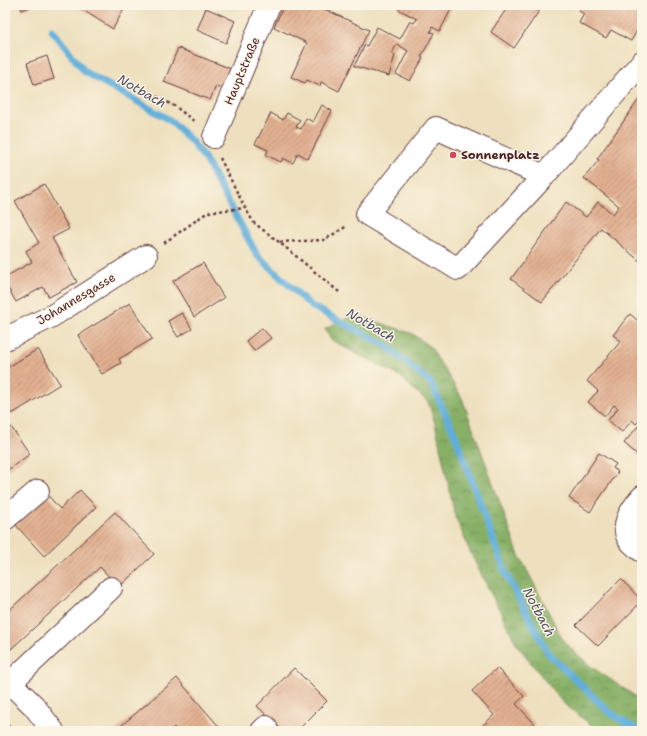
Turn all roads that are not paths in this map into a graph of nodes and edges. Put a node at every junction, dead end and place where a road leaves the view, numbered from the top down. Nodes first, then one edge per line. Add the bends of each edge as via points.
1 (269, 5) edge
2 (642, 62) edge
3 (214, 137) road end
4 (544, 176) junction
5 (146, 256) road end
6 (5, 339) edge
7 (38, 490) dead end
8 (642, 497) edge
9 (5, 519) edge
10 (642, 552) edge
11 (111, 588) dead end
12 (7, 680) edge
13 (53, 731) edge

1 - 3 street, Hauptstraße
2 - 4 street
4 - 4 street via 436,128 367,214 458,269
5 - 6 street, Johannesgasse via 52,316
7 - 9 street
8 - 10 street via 633,507 626,525 628,538
11 - 12 street
12 - 13 street via 34,706

